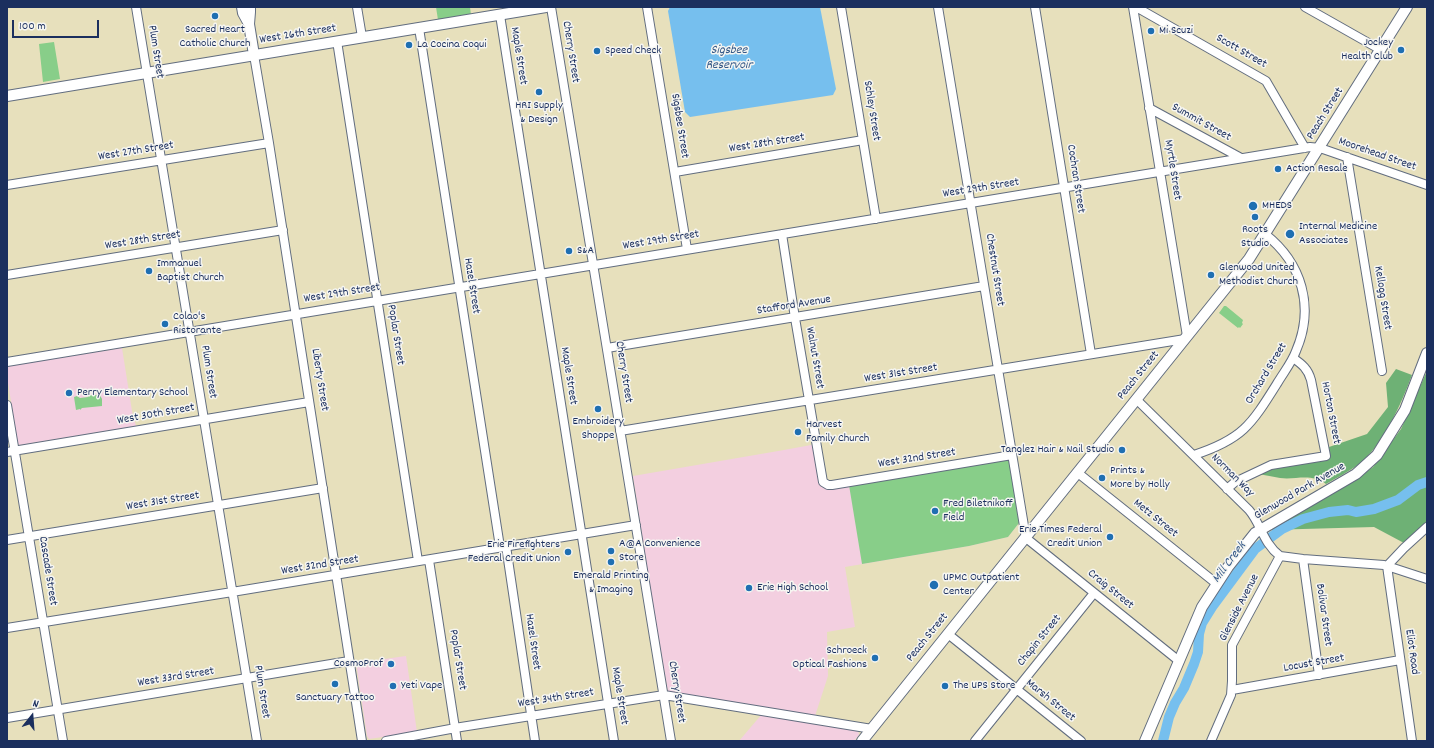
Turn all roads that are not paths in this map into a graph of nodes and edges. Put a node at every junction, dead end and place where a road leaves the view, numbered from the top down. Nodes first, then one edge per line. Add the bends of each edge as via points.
1 (136, 7) edge
2 (242, 7) edge
3 (250, 7) edge
4 (356, 7) edge
5 (546, 7) edge
6 (551, 7) edge
7 (647, 7) edge
8 (841, 7) edge
9 (938, 7) edge
10 (1036, 7) edge
11 (1132, 7) edge
12 (1136, 7) edge
13 (1305, 7) edge
14 (1407, 7) edge
15 (500, 14) junction
16 (249, 24) junction
17 (418, 28) junction
18 (362, 37) junction
19 (337, 41) junction
20 (1381, 50) junction
21 (254, 55) junction
22 (147, 73) junction
23 (7, 96) edge
24 (1149, 108) junction
25 (863, 140) junction
26 (269, 143) junction
27 (1305, 148) junction
28 (1320, 148) junction
29 (1347, 157) junction
30 (1241, 158) junction
31 (161, 160) junction
32 (674, 172) junction
33 (1160, 172) junction
34 (7, 185) edge
35 (1427, 186) edge
36 (1064, 187) junction
37 (970, 203) junction
38 (876, 218) junction
39 (283, 230) junction
40 (782, 234) junction
41 (1265, 234) junction
42 (176, 248) junction
43 (687, 249) junction
44 (593, 265) junction
45 (540, 274) junction
46 (7, 275) edge
47 (984, 286) junction
48 (459, 287) junction
49 (377, 300) junction
50 (296, 314) junction
51 (795, 318) junction
52 (189, 332) junction
53 (1186, 338) junction
54 (607, 348) junction
55 (1427, 353) edge
56 (1091, 354) junction
57 (1293, 358) junction
58 (7, 362) edge
59 (998, 370) junction
60 (1382, 371) dead end
61 (1136, 399) junction
62 (809, 401) junction
63 (309, 402) junction
64 (7, 405) edge
65 (204, 418) junction
66 (620, 432) junction
67 (11, 451) edge
68 (1012, 455) junction
69 (1194, 456) junction
70 (1078, 473) junction
71 (826, 484) joint
72 (323, 488) junction
73 (1227, 489) junction
74 (218, 506) junction
75 (636, 525) junction
76 (1427, 527) edge
77 (581, 533) junction
78 (1261, 533) junction
79 (29, 536) junction
80 (1026, 538) junction
81 (7, 540) edge
82 (503, 547) junction
83 (1280, 556) junction
84 (1303, 559) junction
85 (429, 560) junction
86 (418, 561) junction
87 (1387, 566) junction
88 (336, 575) junction
89 (1427, 579) edge
90 (1217, 584) junction
91 (232, 592) junction
92 (1094, 593) junction
93 (44, 622) junction
94 (7, 628) edge
95 (948, 634) junction
96 (1400, 660) junction
97 (350, 661) junction
98 (1179, 661) junction
99 (1319, 675) junction
100 (246, 678) junction
101 (1017, 689) junction
102 (1232, 690) junction
103 (664, 695) junction
104 (608, 703) junction
105 (58, 709) junction
106 (531, 715) junction
107 (7, 718) edge
108 (455, 728) junction
109 (872, 729) junction
110 (866, 740) edge
111 (63, 741) edge
112 (257, 741) edge
113 (362, 741) edge
114 (386, 741) edge
115 (457, 741) edge
116 (535, 741) edge
117 (614, 741) edge
118 (672, 741) edge
119 (976, 741) edge
120 (1081, 741) edge
121 (1145, 741) edge
122 (1210, 741) edge
123 (1412, 741) edge

1 - 22 street, Plum Street
2 - 16 main road, Liberty Street
3 - 16 main road, Liberty Street
4 - 18 street
5 - 15 main road, West 26th Street
6 - 44 street, Cherry Street
7 - 32 street, Sigsbee Street
8 - 25 street, Schley Street
9 - 37 street, Chestnut Street
10 - 36 street, Cochran Street
11 - 24 street, Myrtle Street
12 - 27 street, Scott Street via 1266,81
13 - 20 street
14 - 20 main road, Peach Street
15 - 17 main road, West 26th Street
15 - 45 street, Maple Street
16 - 21 main road, Liberty Street
17 - 18 main road, West 26th Street
17 - 48 street, Hazel Street
18 - 19 main road, West 26th Street
19 - 21 main road, West 26th Street
19 - 49 street, Poplar Street
20 - 28 main road, Peach Street
21 - 22 main road, West 26th Street
21 - 26 street, Liberty Street
22 - 23 main road, West 26th Street
22 - 31 street, Plum Street
24 - 30 street, Summit Street
24 - 33 street, Myrtle Street
25 - 32 street, West 28th Street
25 - 38 street, Schley Street
26 - 31 street, West 27th Street
26 - 39 street, Liberty Street
27 - 28 street, West 29th Street
27 - 30 street, West 29th Street
28 - 29 street, Moorehead Street
28 - 41 main road, Peach Street
29 - 35 street, Moorehead Street
29 - 60 street, Kellogg Street
30 - 33 street, West 29th Street
31 - 34 street, West 27th Street
31 - 42 street, Plum Street
32 - 43 street, Sigsbee Street
33 - 36 street, West 29th Street
33 - 53 street, Myrtle Street
36 - 37 street, West 29th Street
36 - 56 street, Cochran Street
37 - 38 street, West 29th Street
37 - 47 street, Chestnut Street
38 - 40 street, West 29th Street
39 - 42 street, West 28th Street
39 - 50 street, Liberty Street
40 - 43 street, West 29th Street
40 - 51 street, Walnut Street
41 - 53 main road, Peach Street via 1249,259
41 - 57 street, Orchard Street via 1291,261 1303,294 1303,329
42 - 46 street, West 28th Street
42 - 52 street, Plum Street
43 - 44 street, West 29th Street
44 - 45 street, West 29th Street
44 - 54 street, Cherry Street
45 - 48 street, West 29th Street
45 - 77 street, Maple Street
47 - 51 street, Stafford Avenue
47 - 59 street, Chestnut Street
48 - 49 street, West 29th Street
48 - 82 street, Hazel Street
49 - 50 street, West 29th Street
49 - 86 street, Poplar Street
50 - 52 street, West 29th Street
50 - 63 street, Liberty Street
51 - 54 street, Stafford Avenue
51 - 62 street, Walnut Street
52 - 58 street, West 29th Street
52 - 65 street, Plum Street
53 - 56 street, West 31st Street
53 - 61 main road, Peach Street
54 - 66 street, Cherry Street
55 - 78 main road, Glenwood Park Avenue via 1405,410 1377,455 1356,474
56 - 59 street, West 31st Street
57 - 69 street, Orchard Street via 1256,416 1244,429 1222,445
57 - 73 street, Horton Street via 1304,366 1312,380 1326,456 1272,465 1235,482
59 - 62 street, West 31st Street
59 - 68 street, Chestnut Street
61 - 69 street, Norman Way
61 - 70 main road, Peach Street
62 - 66 street, West 31st Street
62 - 71 street, Walnut Street via 822,479
63 - 65 street, West 30th Street
63 - 72 street, Liberty Street
64 - 67 street, Cascade Street
65 - 67 street, West 30th Street
65 - 74 street, Plum Street
66 - 75 street, Cherry Street
67 - 79 street, Cascade Street
68 - 71 street, West 32nd Street
68 - 80 street, Chestnut Street
69 - 73 street, Norman Way
70 - 80 main road, Peach Street
70 - 90 street, Metz Street
72 - 74 street, West 31st Street
72 - 88 street, Liberty Street
73 - 78 street, Norman Way via 1252,514
74 - 79 street, West 31st Street
74 - 91 street, Plum Street
75 - 77 street, West 32nd Street
75 - 103 street, Cherry Street
76 - 87 street
77 - 82 street, West 32nd Street
77 - 104 street, Maple Street
78 - 83 street, Norman Way
78 - 90 main road, Glenwood Park Avenue via 1255,533 1242,548
79 - 81 street, West 31st Street
79 - 93 street, Cascade Street
80 - 92 street, Craig Street
80 - 95 main road, Peach Street
82 - 85 street, West 32nd Street
82 - 106 street, Hazel Street
83 - 84 street
83 - 102 street, Glenside Avenue via 1232,645
84 - 87 street
84 - 99 street, Bolivar Street
85 - 86 street, West 32nd Street
85 - 108 street, Poplar Street
86 - 88 street, West 32nd Street
87 - 89 street
87 - 96 street, Eliot Road
88 - 91 street, West 32nd Street
88 - 97 street, Liberty Street
90 - 98 main road, Glenwood Park Avenue via 1202,606
91 - 93 street, West 32nd Street
91 - 100 street, Plum Street
92 - 98 street, Craig Street
92 - 101 street, Chapin Street
93 - 94 street, West 32nd Street
93 - 105 street, Cascade Street
95 - 101 street, Marsh Street
95 - 109 main road, Peach Street
96 - 99 street, Locust Street
96 - 123 street, Eliot Road
97 - 100 street, West 33rd Street
97 - 113 street, Liberty Street
98 - 121 main road, Glenwood Park Avenue
99 - 102 street, Locust Street
100 - 105 street, West 33rd Street
100 - 112 street, Plum Street
101 - 119 street, Chapin Street
101 - 120 street, Marsh Street
102 - 122 street, Glenside Avenue
103 - 104 street, West 34th Street
103 - 109 street, West 34th Street
103 - 118 street, Cherry Street
104 - 106 street, West 34th Street
104 - 117 street, Maple Street
105 - 107 street, West 33rd Street
105 - 111 street, Cascade Street
106 - 108 street, West 34th Street
106 - 116 street, Hazel Street
108 - 114 street, West 34th Street
108 - 115 street, Poplar Street
109 - 110 main road, Peach Street

